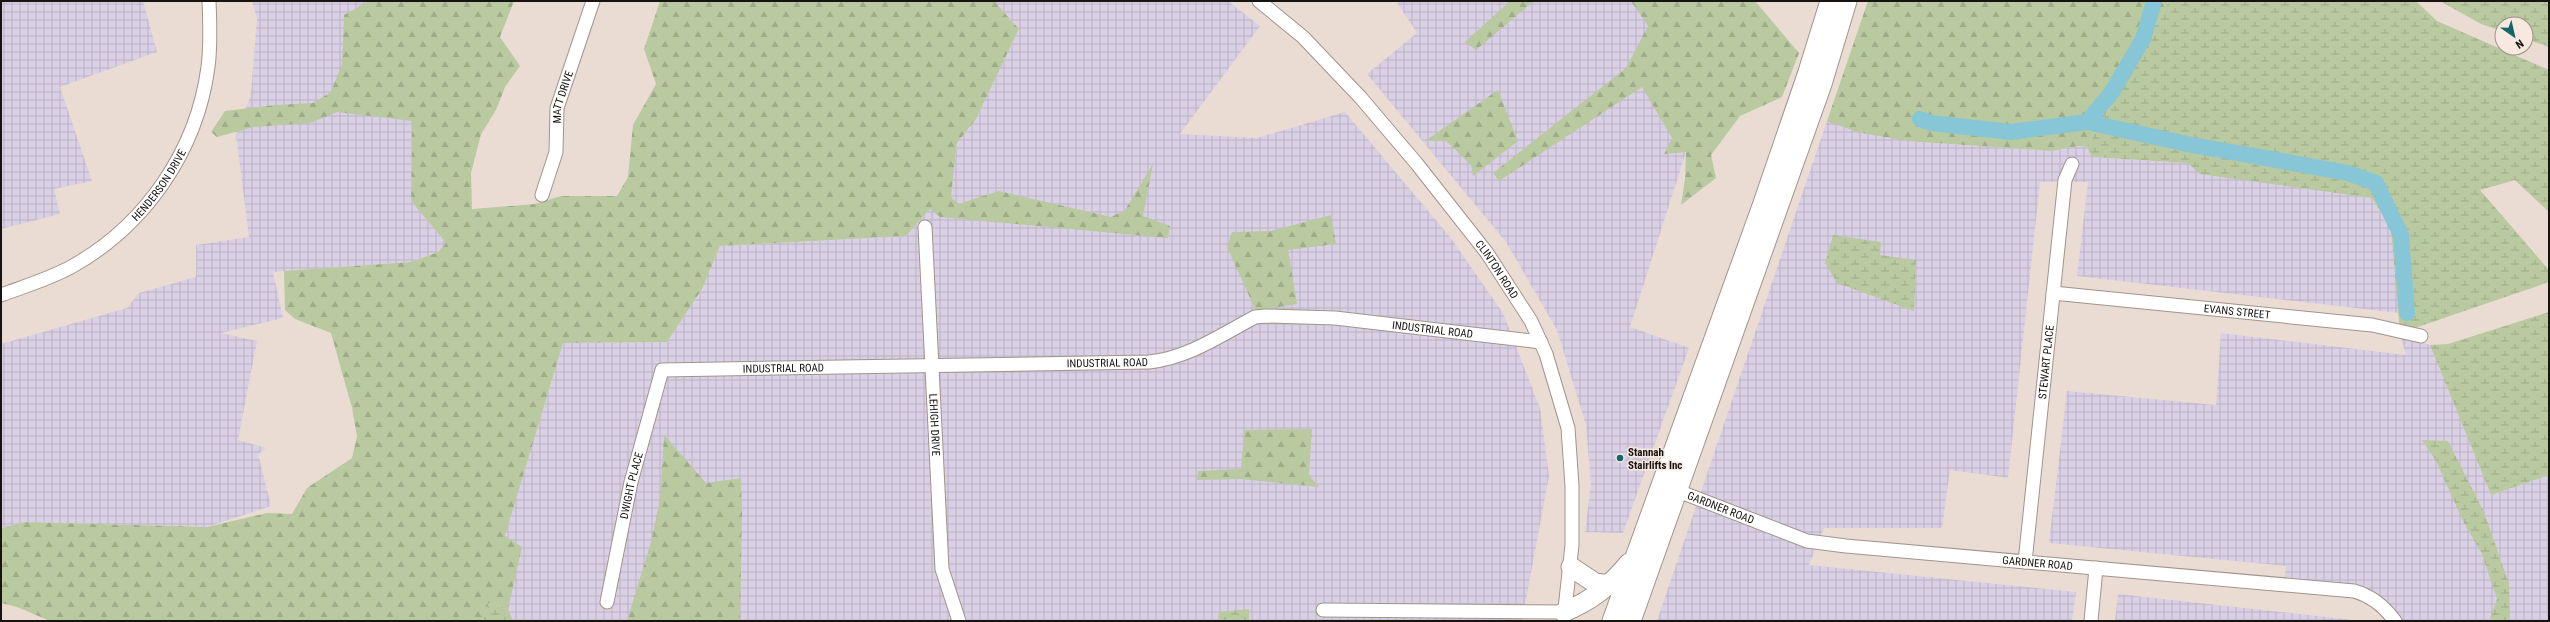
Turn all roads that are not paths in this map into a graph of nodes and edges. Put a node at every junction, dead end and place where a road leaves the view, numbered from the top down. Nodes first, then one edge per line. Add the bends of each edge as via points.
1 (209, 1) edge
2 (593, 1) edge
3 (1258, 1) edge
4 (1830, 1) edge
5 (1847, 1) edge
6 (2072, 164) dead end
7 (542, 195) dead end
8 (925, 226) dead end
9 (2053, 293) junction
10 (1, 295) edge
11 (2421, 336) dead end
12 (1541, 342) junction
13 (932, 366) junction
14 (662, 370) joint
15 (1678, 491) junction
16 (1651, 519) junction
17 (2025, 562) junction
18 (1570, 567) junction
19 (2096, 568) junction
20 (1610, 585) junction
21 (607, 602) dead end
22 (1322, 610) dead end
23 (1562, 618) edge
24 (959, 621) edge
25 (1612, 621) edge
26 (1631, 621) edge
27 (2091, 621) edge
28 (2395, 621) edge

1 - 10 street, HENDERSON DRIVE via 211,39 203,94 185,147 156,195 117,235 95,252 46,279
2 - 7 street, MATT DRIVE via 557,108 556,152
3 - 12 street, CLINTON ROAD via 1322,55 1417,164 1515,293
4 - 16 highway via 1807,75
5 - 15 highway via 1822,84
6 - 9 street, STEWART PLACE via 2065,180
8 - 13 street, LEHIGH DRIVE
9 - 11 street, EVANS STREET via 2372,325
9 - 17 street, STEWART PLACE
12 - 13 street, INDUSTRIAL ROAD via 1334,318 1266,316 1255,317 1190,352 1165,360
12 - 18 street, CLINTON ROAD via 1568,428 1572,486
13 - 14 street, INDUSTRIAL ROAD
13 - 24 street, LEHIGH DRIVE via 942,569
14 - 21 street, DWIGHT PLACE via 631,482
15 - 17 street, GARDNER ROAD via 1807,541
15 - 26 highway
16 - 20 highway via 1629,563
16 - 25 highway
17 - 19 street, GARDNER ROAD
18 - 20 highway via 1595,583
18 - 23 street, CLINTON ROAD
19 - 27 street
19 - 28 street, GARDNER ROAD via 2354,591 2366,594 2377,601
20 - 23 highway
22 - 23 street

